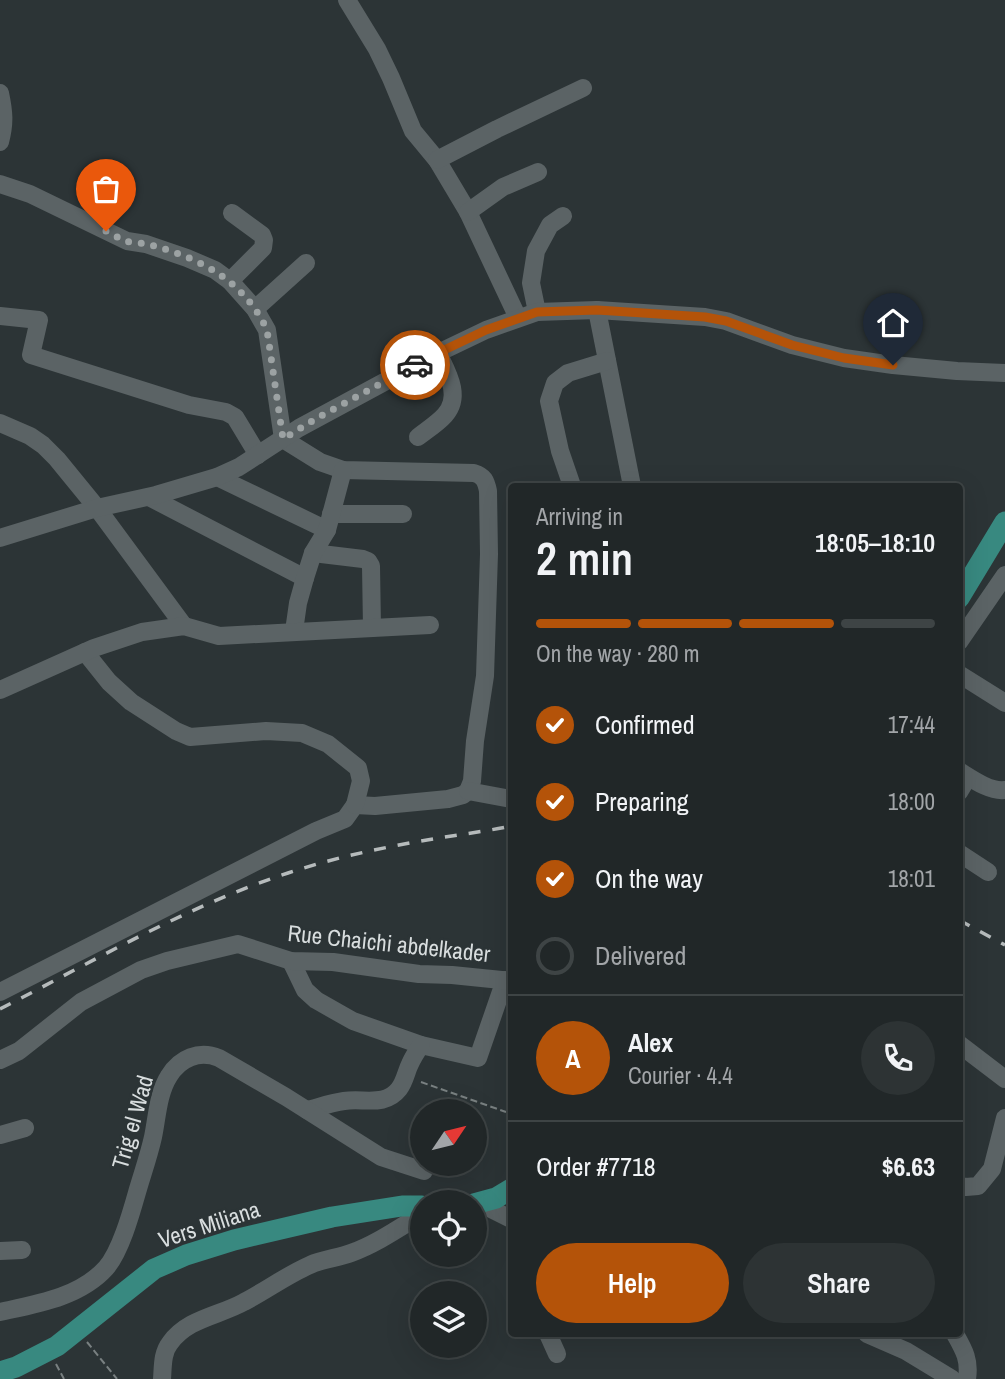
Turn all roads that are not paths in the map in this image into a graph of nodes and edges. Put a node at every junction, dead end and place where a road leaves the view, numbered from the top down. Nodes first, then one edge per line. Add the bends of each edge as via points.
1 (347, 0) edge
2 (583, 88) dead end
3 (0, 93) edge
4 (0, 142) edge
5 (437, 160) junction
6 (538, 172) dead end
7 (0, 184) edge
8 (468, 212) junction
9 (232, 213) dead end
10 (563, 216) dead end
11 (306, 263) dead end
12 (230, 281) junction
13 (255, 309) junction
14 (597, 310) junction
15 (537, 312) junction
16 (0, 316) edge
17 (518, 318) junction
18 (438, 353) junction
19 (607, 361) junction
20 (1005, 373) edge
21 (0, 423) edge
22 (418, 436) dead end
23 (283, 439) junction
24 (258, 455) junction
25 (343, 470) junction
26 (217, 477) junction
27 (571, 483) edge
28 (631, 483) edge
29 (149, 497) junction
30 (97, 508) junction
31 (403, 514) dead end
32 (329, 522) junction
33 (1005, 522) edge
34 (0, 538) edge
35 (313, 553) junction
36 (1005, 575) edge
37 (304, 578) junction
38 (963, 591) edge
39 (430, 625) dead end
40 (184, 626) junction
41 (372, 628) junction
42 (294, 631) junction
43 (963, 636) edge
44 (85, 652) junction
45 (963, 677) edge
46 (0, 690) edge
47 (1005, 703) edge
48 (963, 780) edge
49 (1005, 790) edge
50 (468, 791) junction
51 (508, 798) edge
52 (355, 806) junction
53 (963, 856) edge
54 (988, 872) dead end
55 (291, 961) junction
56 (508, 981) edge
57 (0, 992) edge
58 (421, 1045) junction
59 (963, 1047) edge
60 (0, 1060) edge
61 (1005, 1079) edge
62 (307, 1110) junction
63 (1005, 1118) edge
64 (25, 1128) dead end
65 (0, 1135) edge
66 (410, 1166) edge
67 (963, 1187) edge
68 (508, 1191) edge
69 (487, 1200) edge
70 (410, 1206) edge
71 (487, 1208) edge
72 (508, 1218) edge
73 (410, 1221) edge
74 (22, 1250) dead end
75 (0, 1251) edge
76 (0, 1312) edge
77 (549, 1337) edge
78 (874, 1337) edge
79 (957, 1337) edge
80 (557, 1354) dead end
81 (0, 1372) edge
82 (162, 1379) edge
83 (952, 1379) edge
84 (967, 1379) edge

1 - 5 street via 377,49 412,131
2 - 5 street
3 - 4 street via 4,125
5 - 8 street
6 - 8 street via 503,187
7 - 12 street via 127,241 187,258
8 - 17 street
9 - 12 street via 264,240 263,248
10 - 15 street via 550,225 536,251 531,284
11 - 13 street
12 - 13 street
13 - 23 street via 267,330
14 - 15 street
14 - 19 street
14 - 20 street via 726,321 844,358
15 - 17 street
16 - 24 street via 38,320 32,355 189,405 226,412 235,417
17 - 18 street
18 - 22 street via 452,380 453,403
18 - 23 street
19 - 27 street via 568,373 555,383 550,401
19 - 28 street
21 - 30 street via 43,445
23 - 24 street
23 - 25 street
24 - 26 street
25 - 32 street
25 - 50 street via 474,473 486,482 485,676
26 - 29 street
26 - 32 street
29 - 30 street
29 - 37 street
30 - 34 street
30 - 40 street
31 - 32 street
32 - 35 street
33 - 38 main road
35 - 37 street
35 - 41 street via 368,561
36 - 43 street
37 - 42 street
39 - 41 street
40 - 42 street via 219,636
40 - 44 street via 142,632
41 - 42 street
44 - 46 street
44 - 52 street via 131,702 190,737 266,731 302,733 328,744 358,768 361,781
45 - 47 street
48 - 49 street
50 - 51 street
50 - 52 street via 448,799
52 - 57 street via 345,819
53 - 54 street
55 - 56 street, Rue Chaichi abdelkader
55 - 58 street via 316,1000 353,1021
55 - 60 street, Rue Chaichi abdelkader via 238,944 141,970 81,1002 19,1051
56 - 58 street via 478,1058
58 - 62 street via 397,1091 386,1100 342,1101
59 - 61 street
62 - 66 street, Trig el Wad via 381,1157
62 - 76 street, Trig el Wad via 209,1054 182,1061 162,1092 127,1227 108,1266 65,1295
63 - 67 street via 992,1169 978,1186
64 - 65 street
68 - 69 main road
70 - 81 main road, Vers Miliana via 332,1217 186,1255 154,1269 57,1346
71 - 72 street
73 - 82 street via 352,1253 313,1263 244,1302 190,1325 168,1345
74 - 75 street
77 - 80 street
78 - 83 street
79 - 84 street via 969,1367

